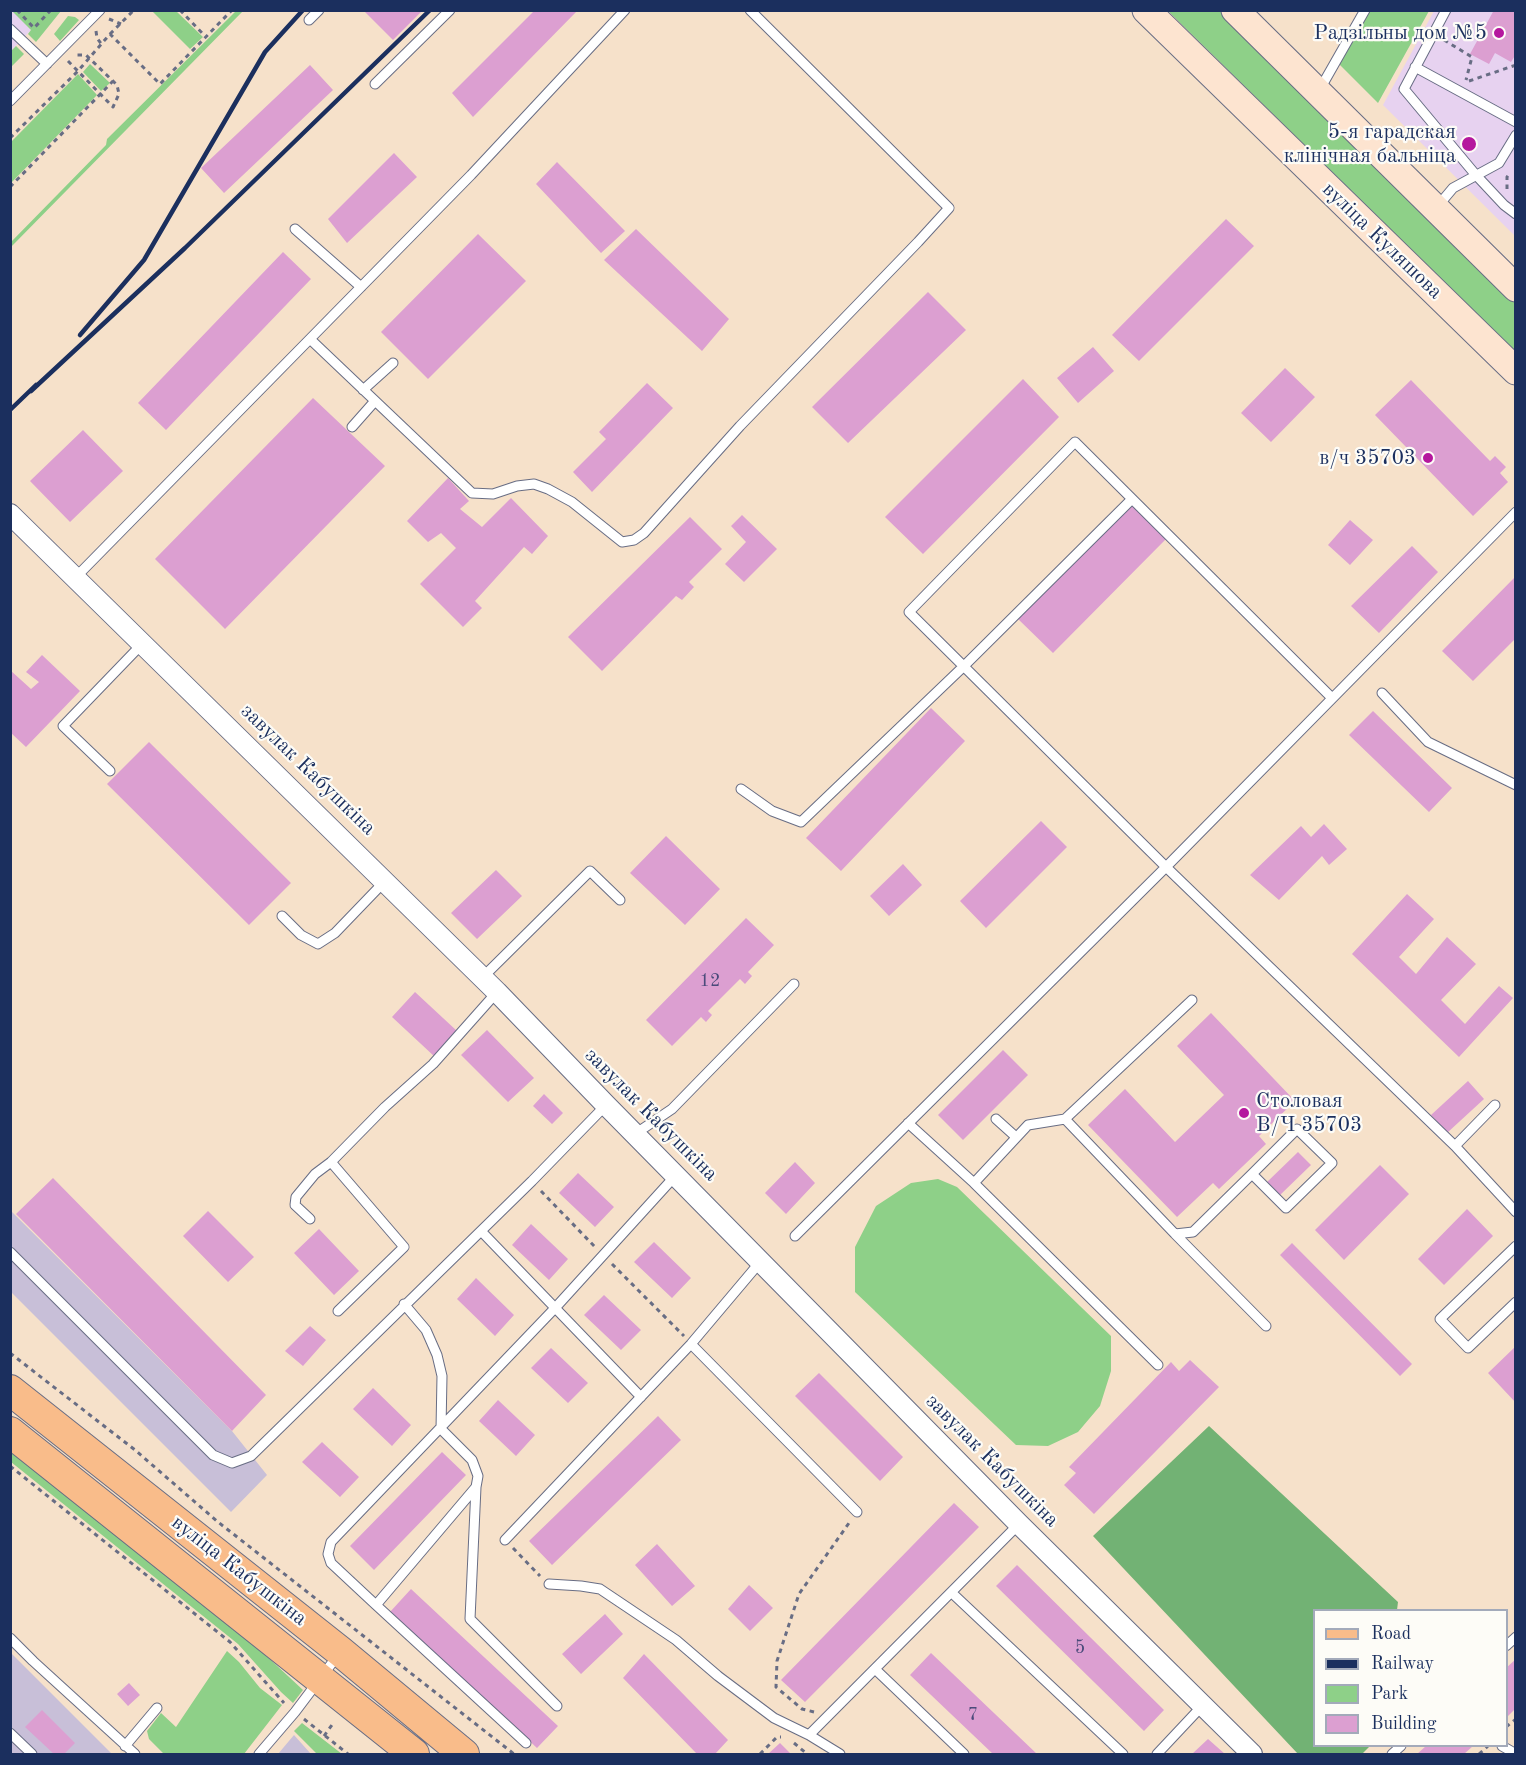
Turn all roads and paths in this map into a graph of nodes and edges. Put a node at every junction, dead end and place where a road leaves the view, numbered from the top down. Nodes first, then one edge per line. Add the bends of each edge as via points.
1 (17, 10) edge
2 (51, 10) edge
3 (100, 10) edge
4 (134, 10) edge
5 (180, 10) edge
6 (232, 10) edge
7 (319, 10) edge
8 (450, 10) edge
9 (625, 10) edge
10 (750, 10) edge
11 (1146, 10) edge
12 (1235, 10) edge
13 (1365, 10) edge
14 (1446, 10) edge
15 (106, 20) dead end
16 (309, 20) dead end
17 (121, 24) junction
18 (10, 28) edge
19 (97, 28) dead end
20 (110, 34) junction
21 (1433, 34) junction
22 (206, 37) junction
23 (102, 45) junction
24 (1472, 57) junction
25 (90, 58) junction
26 (1477, 58) dead end
27 (47, 64) junction
28 (1515, 65) edge
29 (1415, 67) junction
30 (78, 70) junction
31 (113, 81) junction
32 (375, 84) dead end
33 (1318, 93) junction
34 (100, 95) junction
35 (10, 101) edge
36 (1515, 122) edge
37 (1515, 135) edge
38 (10, 138) edge
39 (1511, 170) dead end
40 (1475, 174) junction
41 (10, 187) edge
42 (1510, 196) dead end
43 (1436, 209) junction
44 (1515, 214) edge
45 (296, 229) dead end
46 (361, 287) junction
47 (1515, 288) edge
48 (310, 339) junction
49 (393, 363) dead end
50 (1515, 371) edge
51 (363, 390) junction
52 (375, 401) junction
53 (352, 427) dead end
54 (1132, 499) junction
55 (1515, 512) edge
56 (10, 514) edge
57 (76, 577) junction
58 (143, 643) junction
59 (964, 666) junction
60 (1382, 693) dead end
61 (1332, 698) junction
62 (110, 771) dead end
63 (1515, 785) edge
64 (741, 789) dead end
65 (1166, 867) junction
66 (386, 880) junction
67 (620, 900) dead end
68 (282, 916) dead end
69 (483, 977) junction
70 (794, 984) dead end
71 (497, 992) junction
72 (1192, 1000) dead end
73 (606, 1105) junction
74 (1495, 1105) dead end
75 (996, 1119) dead end
76 (1065, 1119) junction
77 (908, 1123) junction
78 (635, 1134) junction
79 (1016, 1137) junction
80 (1455, 1146) junction
81 (331, 1162) junction
82 (1252, 1174) junction
83 (676, 1175) junction
84 (974, 1183) junction
85 (1515, 1212) edge
86 (310, 1220) dead end
87 (481, 1231) junction
88 (1175, 1234) junction
89 (795, 1236) dead end
90 (1515, 1246) edge
91 (10, 1252) edge
92 (761, 1261) junction
93 (1515, 1302) edge
94 (404, 1304) junction
95 (556, 1307) junction
96 (338, 1311) dead end
97 (1266, 1326) dead end
98 (691, 1344) junction
99 (10, 1353) edge
100 (1158, 1365) dead end
101 (10, 1390) edge
102 (641, 1397) junction
103 (441, 1428) junction
104 (10, 1432) edge
105 (10, 1466) edge
106 (476, 1486) junction
107 (857, 1512) joint
108 (1019, 1524) junction
109 (505, 1540) dead end
110 (549, 1584) dead end
111 (952, 1593) junction
112 (376, 1605) junction
113 (10, 1638) edge
114 (341, 1652) junction
115 (875, 1670) junction
116 (321, 1679) junction
117 (284, 1703) dead end
118 (1203, 1705) junction
119 (557, 1706) dead end
120 (157, 1708) dead end
121 (829, 1715) junction
122 (302, 1718) dead end
123 (334, 1722) dead end
124 (10, 1733) edge
125 (809, 1735) junction
126 (324, 1736) junction
127 (526, 1743) dead end
128 (125, 1746) junction
129 (32, 1755) edge
130 (135, 1755) edge
131 (260, 1755) edge
132 (348, 1755) edge
133 (414, 1755) edge
134 (464, 1755) edge
135 (514, 1755) edge
136 (760, 1755) edge
137 (840, 1755) edge
138 (964, 1755) edge
139 (1123, 1755) edge
140 (1157, 1755) edge
141 (1252, 1755) edge

1 - 2 path via 34,28
3 - 27 lane
4 - 17 path
5 - 22 path
6 - 22 path
7 - 16 lane
8 - 32 lane
9 - 46 lane
10 - 52 lane via 949,208 740,426 644,533 622,542 572,502 534,484 493,494 472,493
11 - 50 main road, вуліца Куляшова
12 - 33 main road
13 - 33 lane
14 - 21 lane
15 - 17 path
17 - 20 path
18 - 27 lane
19 - 23 path
20 - 22 path via 160,84
20 - 23 path
21 - 24 path
21 - 29 lane
23 - 25 path
24 - 26 path
24 - 28 path via 1466,82
25 - 30 path
25 - 30 path via 81,54 68,59
25 - 31 path
27 - 35 lane
29 - 36 lane
29 - 40 lane via 1404,89
30 - 34 path
30 - 38 path
31 - 34 path
31 - 34 path via 119,94 113,107
33 - 43 main road
34 - 41 path
37 - 40 lane via 1499,163
39 - 42 path via 1507,177
40 - 43 lane via 1454,188
40 - 44 lane
43 - 47 main road
45 - 46 lane
46 - 48 lane
48 - 51 lane
48 - 57 lane
49 - 51 lane
51 - 52 lane
52 - 53 lane
54 - 59 lane
54 - 59 lane via 1075,442 909,612
54 - 61 lane
55 - 61 lane
56 - 57 street, завулак Кабушкіна
57 - 58 street, завулак Кабушкіна
58 - 62 lane via 63,726
58 - 66 street, завулак Кабушкіна
59 - 64 lane via 801,822 772,811
59 - 65 lane
60 - 63 lane via 1428,742
61 - 65 lane
65 - 77 lane
65 - 80 lane
66 - 68 lane via 335,933 318,944 301,935
66 - 69 street, завулак Кабушкіна
67 - 69 lane via 590,871
69 - 71 street, завулак Кабушкіна
70 - 78 lane via 672,1109
71 - 73 street, завулак Кабушкіна
71 - 81 lane via 433,1064
72 - 76 lane
73 - 78 street, завулак Кабушкіна
73 - 87 lane
74 - 80 lane
75 - 79 lane
76 - 79 lane via 1028,1125
76 - 88 lane
77 - 84 lane
77 - 89 lane
78 - 83 street, завулак Кабушкіна
79 - 84 lane
80 - 85 lane
81 - 86 lane via 296,1197 295,1205
81 - 96 lane via 404,1247
82 - 82 lane via 1286,1208 1332,1163 1297,1128
82 - 88 lane via 1192,1232
83 - 92 street, завулак Кабушкіна
83 - 95 lane
84 - 100 lane
87 - 94 lane
87 - 95 lane
88 - 97 lane
90 - 93 lane via 1440,1319 1468,1348
91 - 94 lane via 213,1455 232,1463 250,1456
92 - 98 lane
92 - 108 street, завулак Кабушкіна
94 - 103 lane via 426,1330 437,1354 442,1376
95 - 102 lane
95 - 103 lane
98 - 102 lane
98 - 107 lane
99 - 135 path
101 - 114 main road, вуліца Кабушкіна
102 - 109 lane
103 - 106 lane via 472,1460 478,1476
103 - 112 lane via 331,1542 331,1563
104 - 116 main road, вуліца Кабушкіна
105 - 117 path via 230,1642
106 - 112 lane
106 - 119 lane via 470,1619
107 - 121 path via 799,1594 777,1661 776,1687 802,1709
108 - 111 lane
108 - 118 street, завулак Кабушкіна
110 - 125 lane via 600,1589 676,1640 774,1718
111 - 115 lane
111 - 139 lane
112 - 127 lane
113 - 128 lane
114 - 116 lane
114 - 134 main road, вуліца Кабушкіна
115 - 121 lane
115 - 138 lane
116 - 131 lane
116 - 133 main road, вуліца Кабушкіна
118 - 140 lane
118 - 141 street, завулак Кабушкіна
120 - 128 lane
121 - 125 lane
122 - 126 path
123 - 126 path
124 - 129 lane
125 - 136 path via 777,1737
125 - 137 lane
126 - 132 path
128 - 130 lane

